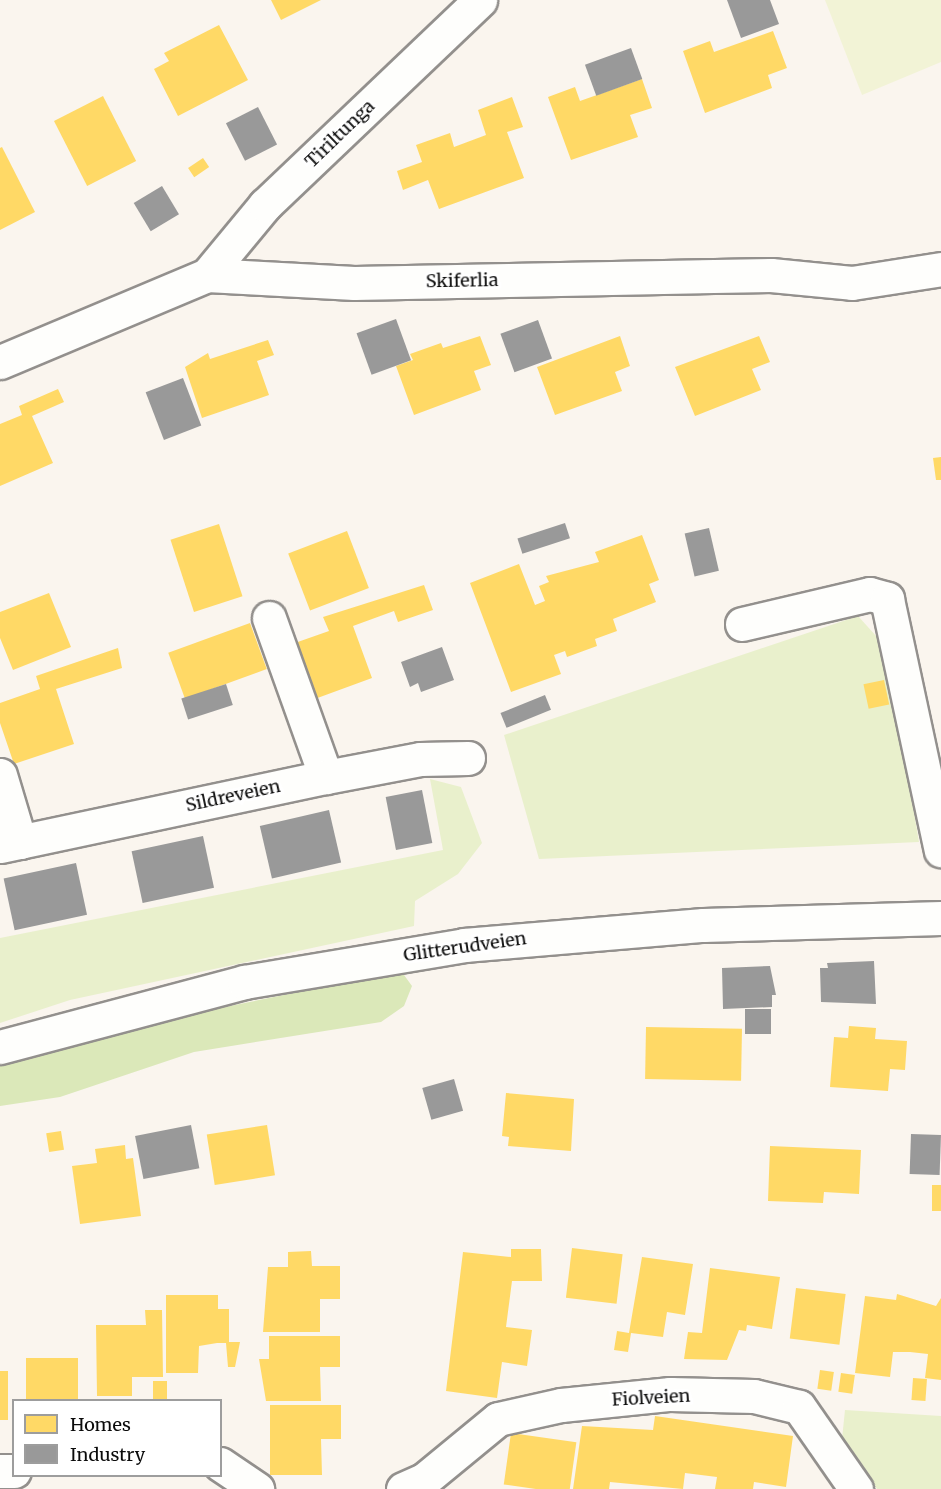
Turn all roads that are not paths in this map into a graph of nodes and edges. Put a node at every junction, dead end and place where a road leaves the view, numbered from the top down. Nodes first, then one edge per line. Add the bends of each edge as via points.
1 (480, 0) edge
2 (941, 269) edge
3 (207, 275) junction
4 (0, 362) edge
5 (268, 618) dead end
6 (742, 624) dead end
7 (928, 712) edge
8 (468, 758) dead end
9 (0, 775) edge
10 (326, 777) junction
11 (10, 844) edge
12 (941, 850) edge
13 (941, 918) edge
14 (0, 1047) edge
15 (222, 1465) edge
16 (418, 1486) edge
17 (257, 1489) edge
18 (856, 1489) edge

1 - 3 street, Tiriltunga via 265,205
2 - 3 street, Skiferlia via 852,282 771,275 354,283
3 - 4 street, Skiferlia
5 - 10 street
6 - 7 street via 880,594 893,617
7 - 12 street
8 - 10 street, Sildreveien via 420,759
9 - 11 street
10 - 11 street, Sildreveien
13 - 14 street, Glitterudveien via 703,925 464,945 244,982
15 - 17 street
16 - 18 street, Fiolveien via 498,1419 561,1405 670,1394 754,1396 799,1407

